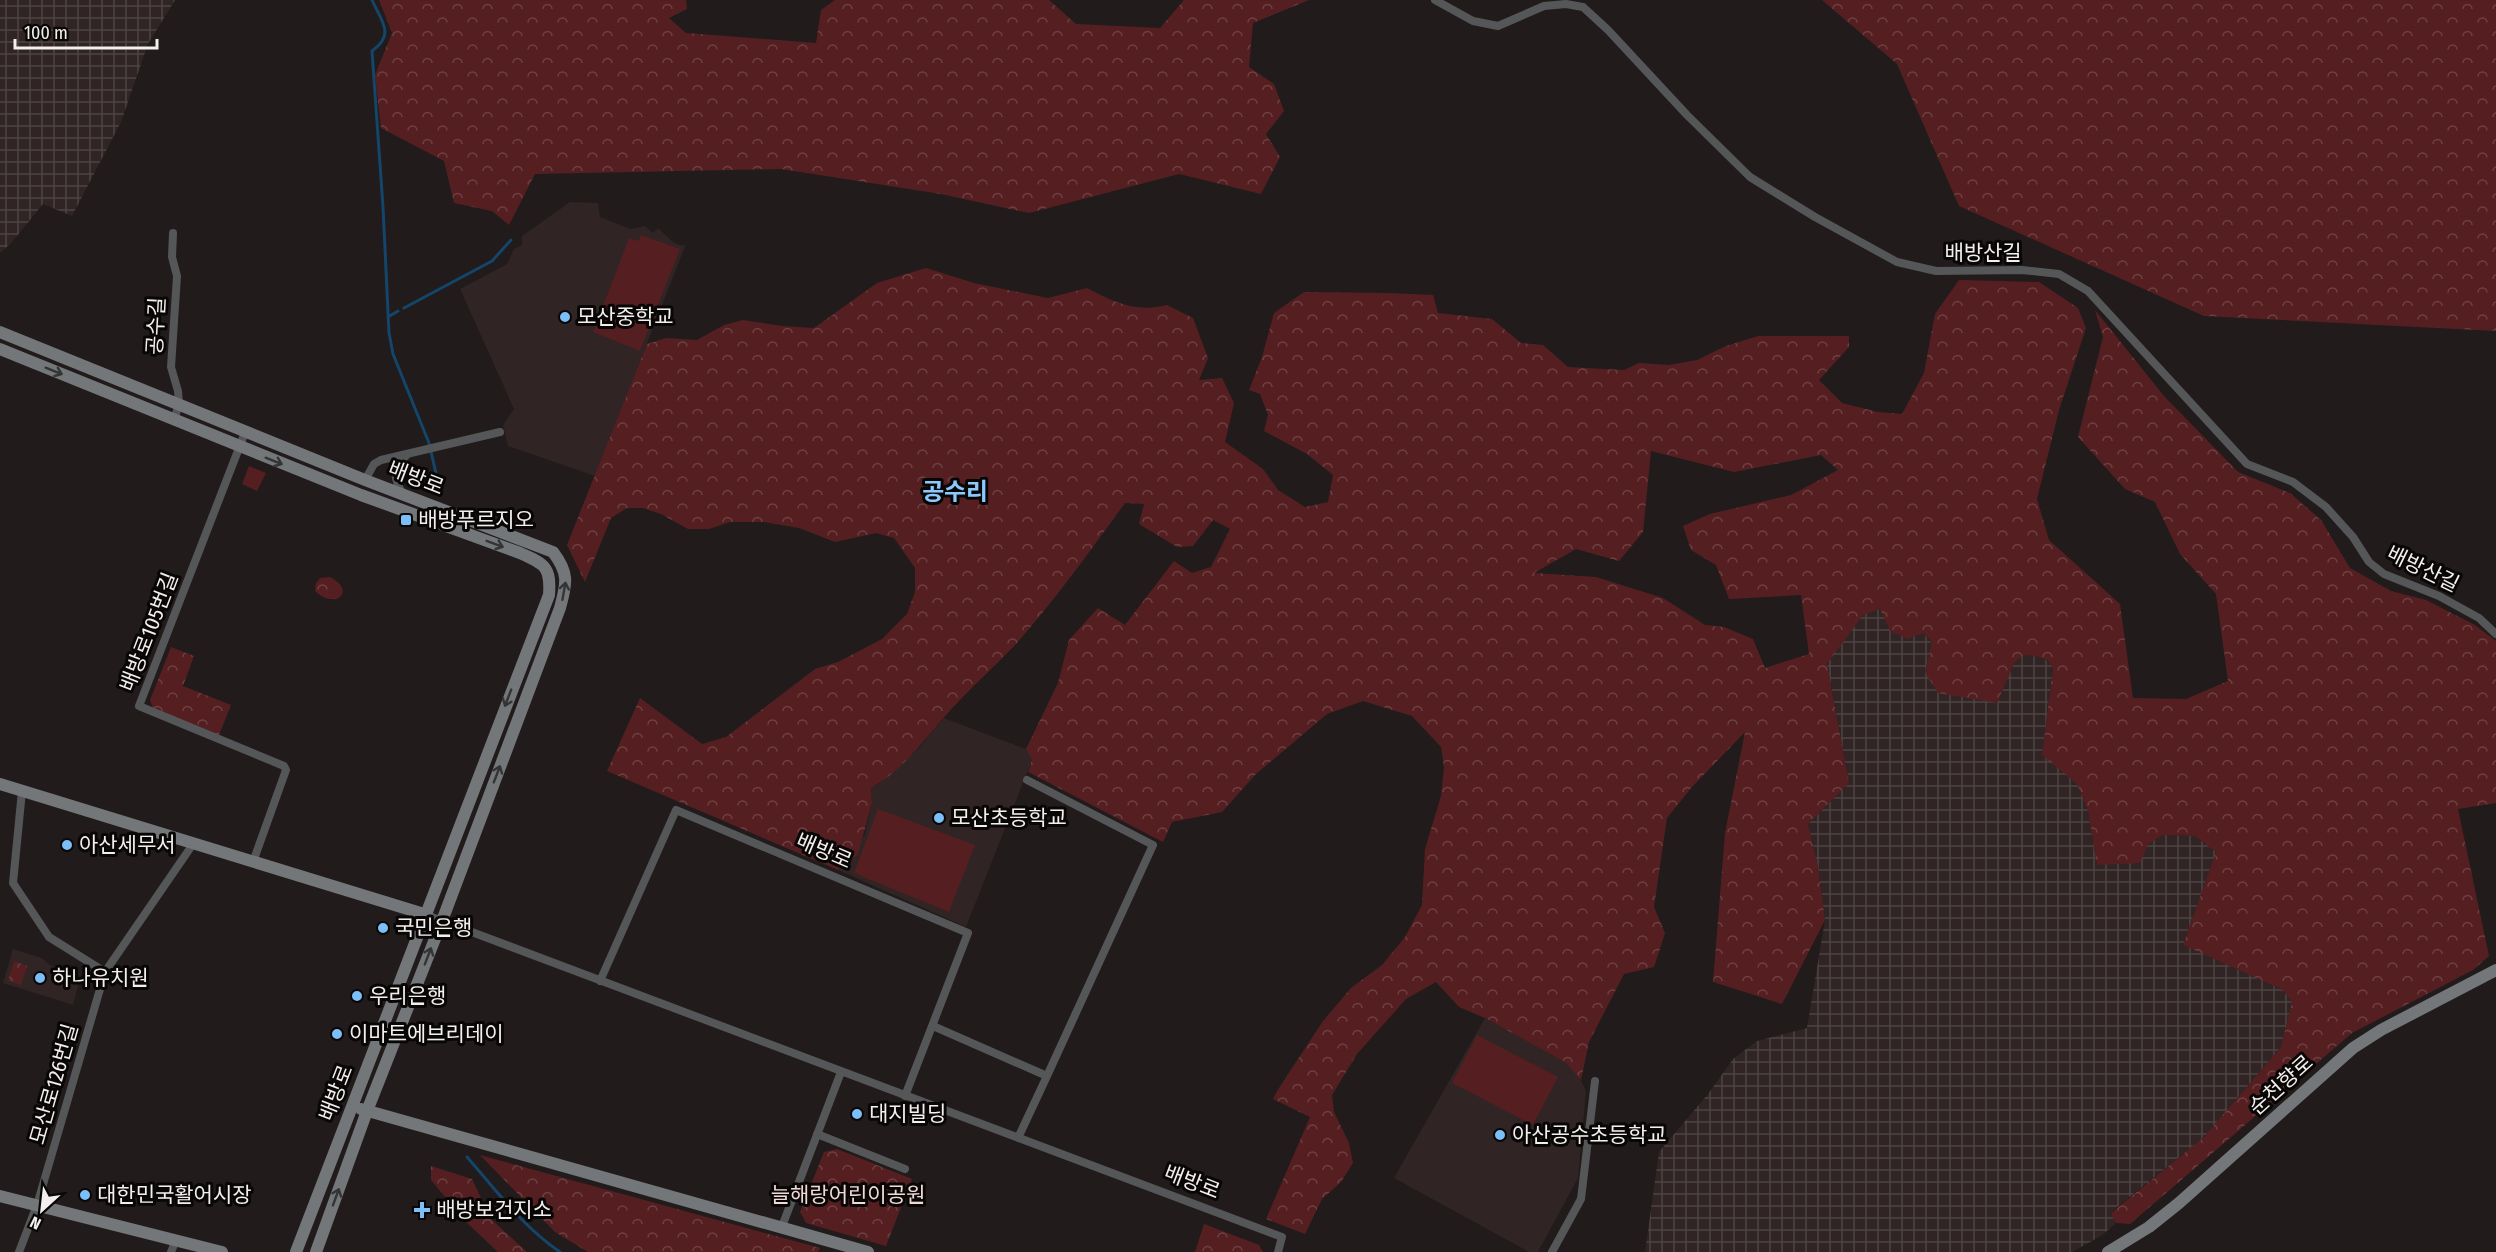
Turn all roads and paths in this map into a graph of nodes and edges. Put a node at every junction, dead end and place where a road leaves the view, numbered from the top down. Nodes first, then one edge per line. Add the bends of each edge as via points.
1 (1435, 0) edge
2 (172, 233) dead end
3 (0, 332) edge
4 (0, 349) edge
5 (179, 404) junction
6 (174, 420) junction
7 (246, 430) junction
8 (500, 432) dead end
9 (240, 447) junction
10 (406, 456) junction
11 (365, 480) junction
12 (403, 494) junction
13 (2496, 634) edge
14 (1027, 780) dead end
15 (0, 784) edge
16 (22, 791) junction
17 (193, 844) junction
18 (253, 862) junction
19 (424, 915) junction
20 (442, 921) junction
21 (2496, 970) edge
22 (105, 972) junction
23 (600, 981) junction
24 (933, 1026) junction
25 (841, 1072) junction
26 (1047, 1076) junction
27 (1595, 1081) dead end
28 (905, 1096) junction
29 (352, 1105) junction
30 (367, 1111) junction
31 (817, 1134) junction
32 (1018, 1138) junction
33 (905, 1169) dead end
34 (0, 1196) edge
35 (37, 1205) junction
36 (781, 1229) junction
37 (176, 1239) junction
38 (19, 1252) edge
39 (171, 1252) edge
40 (222, 1252) edge
41 (296, 1252) edge
42 (316, 1252) edge
43 (868, 1252) edge
44 (1278, 1252) edge
45 (1552, 1252) edge
46 (2108, 1252) edge

1 - 13 street, 배방산길 via 1473,21 1498,26 1544,6 1583,7 1750,177 1815,217 1897,262 1935,271 2022,270 2059,274 2088,291 2247,464 2293,482 2325,507 2354,537 2369,562 2384,574 2439,596 2479,618
2 - 5 street, 공수길 via 177,276 171,367
3 - 5 street, 배방로
4 -> 6 street, 배방로
5 - 6 street, 공수길
5 - 7 street, 배방로
6 - 9 street, 배방로
7 - 9 street, 배방로105번길
7 - 11 street, 배방로
8 - 10 street
9 - 18 street, 배방로105번길 via 139,706 284,766 286,770
9 -> 19 street, 배방로 via 520,553 541,562 550,575 549,595
10 - 11 street via 374,464
10 - 12 street via 394,470
11 - 12 street, 배방로
20 -> 12 street, 배방로 via 566,586 564,567 553,552
14 - 26 street via 1153,845
15 - 16 street, 배방로
16 - 17 street, 배방로
16 - 22 street via 13,883 49,937
17 - 18 street, 배방로
17 - 22 street, 모산로126번길
18 - 19 street, 배방로
19 - 20 street, 배방로
19 - 29 street, 배방로
20 - 23 street, 배방로
30 -> 20 street, 배방로
21 - 46 street, 순천향로 via 2352,1048 2179,1203
22 - 35 street, 모산로126번길
23 - 24 street, 배방로 via 676,810 968,933
23 - 25 street, 배방로
24 - 26 street
24 - 28 street, 배방로
25 - 28 street, 배방로
25 - 31 street
26 - 32 street
27 - 45 street via 1581,1199
28 - 32 street, 배방로
29 - 30 street
29 - 41 street, 배방로
30 - 36 street
42 -> 30 street, 배방로
31 - 33 street
31 - 36 street
32 - 44 street, 배방로 via 1282,1237
34 - 35 street
35 - 37 street
35 - 38 street, 모산로126번길
36 - 43 street
37 - 39 street
37 - 40 street

